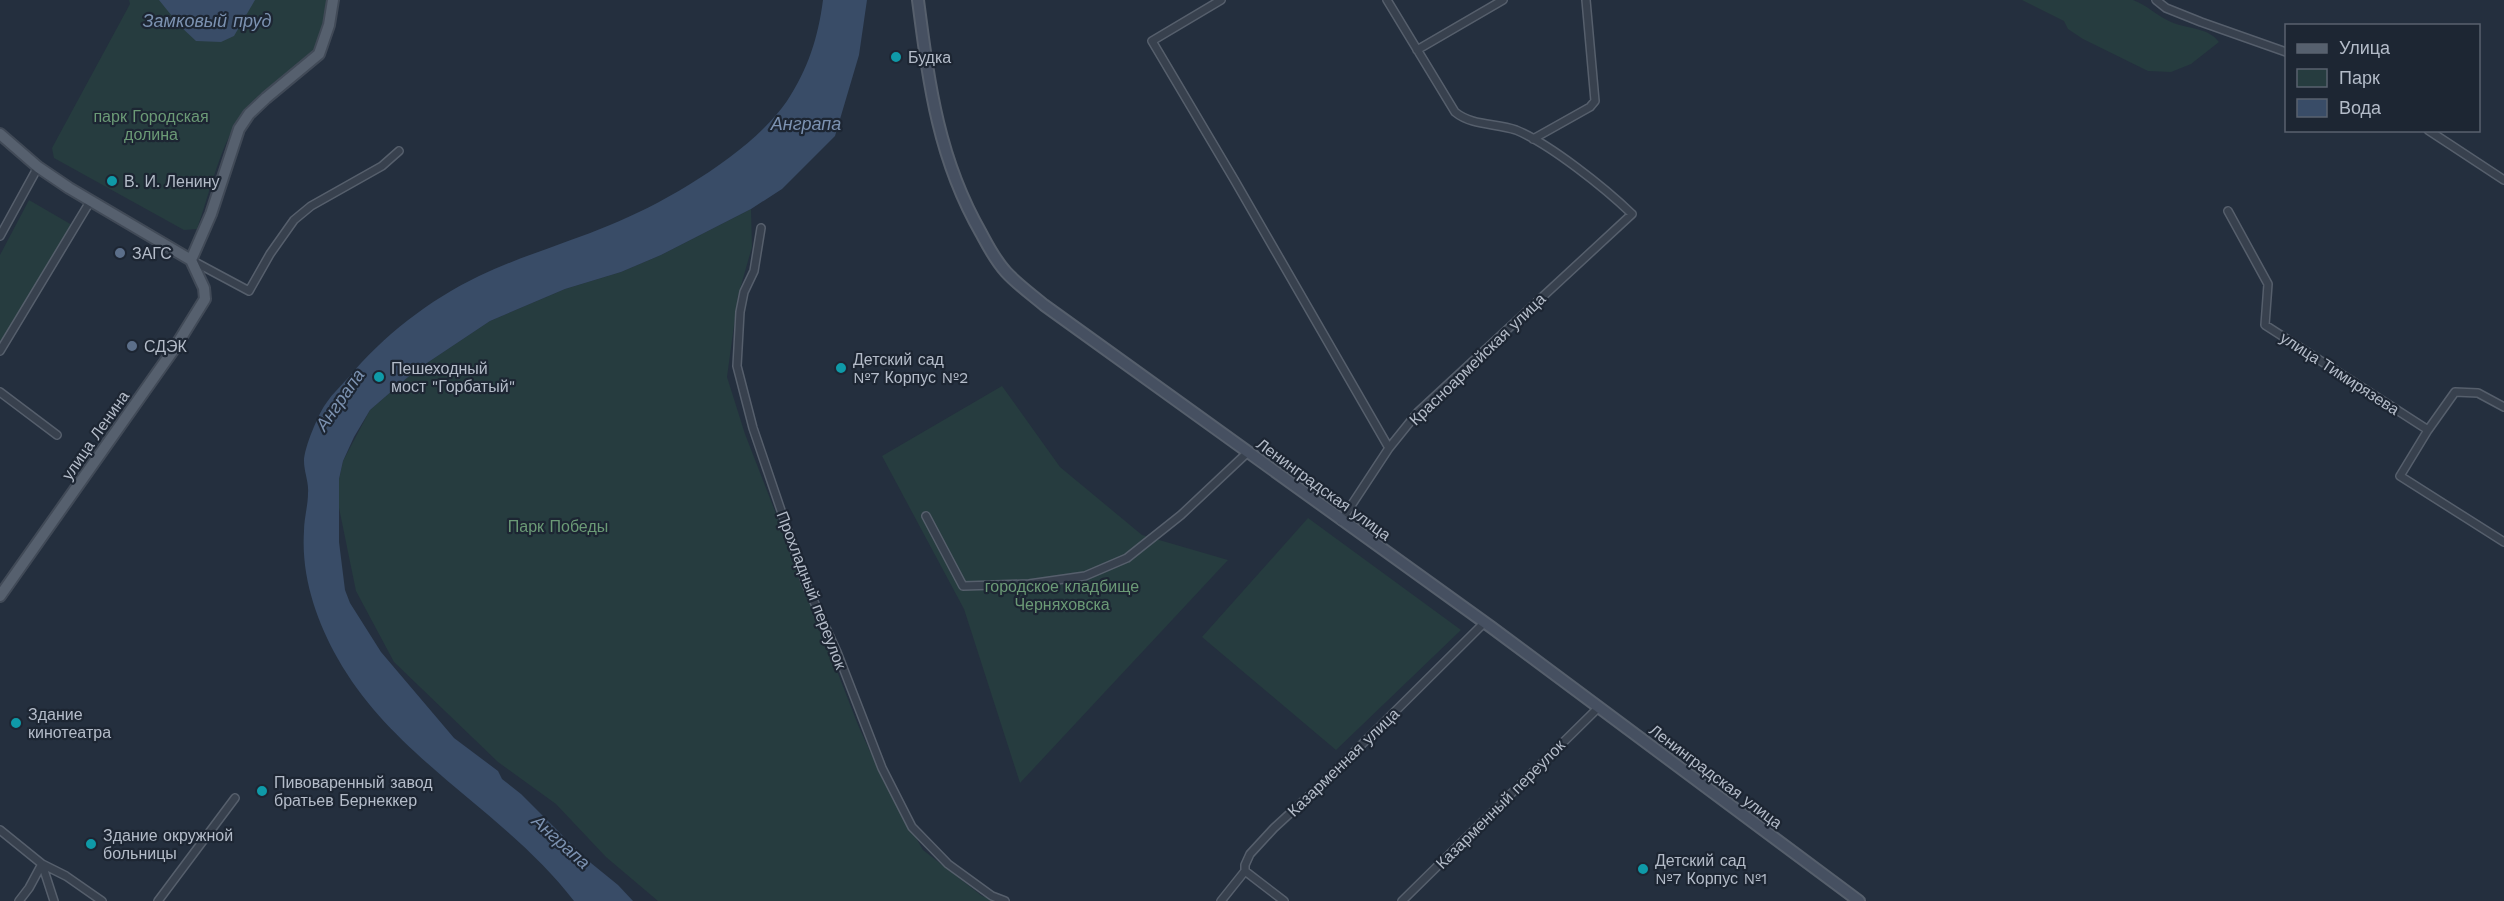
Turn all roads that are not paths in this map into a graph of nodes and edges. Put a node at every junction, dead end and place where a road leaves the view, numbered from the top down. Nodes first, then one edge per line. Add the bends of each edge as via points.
1 (333, 0) edge
2 (918, 0) edge
3 (1221, 0) edge
4 (1387, 0) edge
5 (1503, 0) edge
6 (1586, 0) edge
7 (2156, 0) edge
8 (1417, 50) junction
9 (2285, 52) edge
10 (2431, 132) edge
11 (0, 134) edge
12 (1533, 139) junction
13 (399, 151) dead end
14 (39, 167) junction
15 (2504, 180) edge
16 (91, 200) junction
17 (2228, 211) dead end
18 (761, 228) dead end
19 (0, 236) edge
20 (191, 260) junction
21 (0, 351) edge
22 (0, 392) edge
23 (2504, 407) edge
24 (2428, 430) junction
25 (57, 435) dead end
26 (1389, 448) junction
27 (1246, 453) junction
28 (926, 516) dead end
29 (1341, 521) junction
30 (2504, 542) edge
31 (0, 596) edge
32 (1484, 623) junction
33 (1598, 708) junction
34 (235, 798) dead end
35 (0, 830) edge
36 (42, 864) junction
37 (1245, 871) junction
38 (19, 901) edge
39 (54, 901) edge
40 (102, 901) edge
41 (158, 901) edge
42 (1005, 901) edge
43 (1221, 901) edge
44 (1284, 901) edge
45 (1402, 901) edge
46 (1859, 901) edge

1 - 20 main road via 319,54 249,114 239,129
2 - 27 street, Ленинградская улица via 932,101 951,171 970,214 1005,271 1044,305
3 - 26 street via 1152,41
4 - 8 street
5 - 8 street
6 - 12 street via 1594,101
7 - 9 street via 2200,22
8 - 12 street via 1459,116 1511,129
10 - 15 street
11 - 14 main road
12 - 26 street, Красноармейская улица via 1599,184 1632,214 1460,371 1418,412
13 - 20 street via 382,166 311,206 294,220 249,291
14 - 16 main road
14 - 19 street
16 - 20 main road
16 - 21 street
17 - 24 street, улица Тимирязева via 2268,284 2265,325
18 - 42 street, Прохладный переулок via 754,271 740,312 737,366 753,428 806,584 882,768 912,827 948,864
20 - 31 main road, улица Ленина via 206,298 193,322
22 - 25 street
23 - 24 street via 2478,393 2455,392
24 - 30 street via 2400,476
26 - 29 street, Красноармейская улица
27 - 28 street via 1181,515 1126,558 1085,576 1029,584 963,586
27 - 29 street, Ленинградская улица
29 - 32 street, Ленинградская улица
32 - 33 street, Ленинградская улица
32 - 37 street, Казарменная улица via 1258,844 1247,859
33 - 45 street, Казарменный переулок
33 - 46 street, Ленинградская улица
34 - 41 street
35 - 36 street
36 - 38 street
36 - 39 street
36 - 40 street
37 - 43 street, Казарменная улица
37 - 44 street

